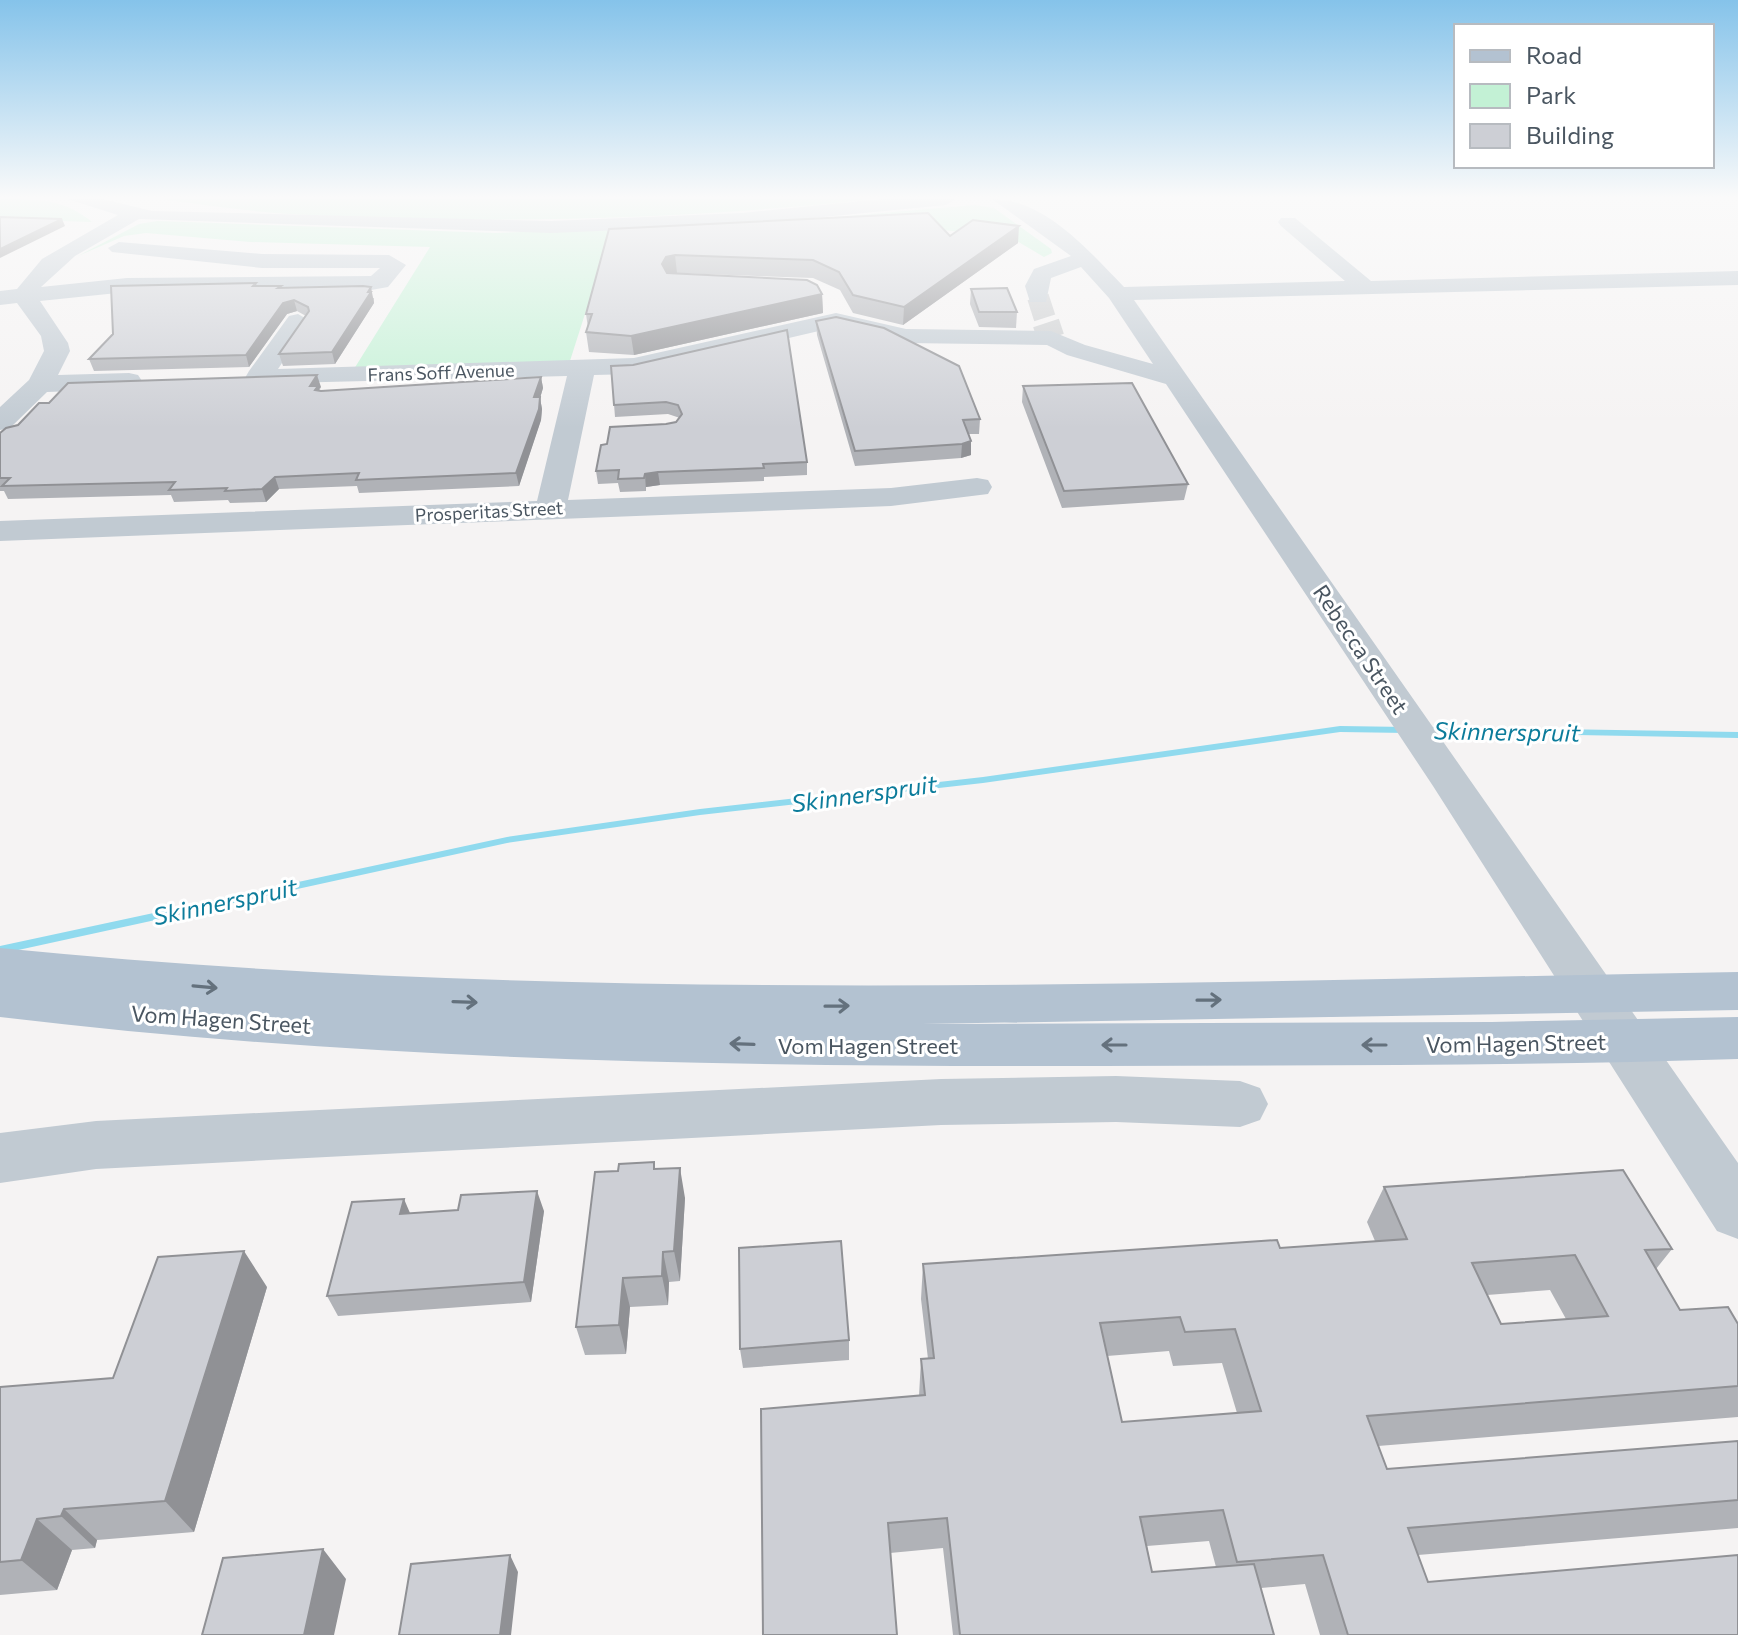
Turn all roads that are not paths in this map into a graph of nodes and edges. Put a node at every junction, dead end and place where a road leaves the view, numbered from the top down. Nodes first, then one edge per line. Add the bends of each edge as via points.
1 (41, 275) edge
2 (111, 275) edge
3 (386, 275) edge
4 (1041, 275) edge
5 (1101, 275) edge
6 (1351, 275) edge
7 (1738, 278) edge
8 (30, 288) junction
9 (1366, 288) junction
10 (1118, 294) junction
11 (1038, 297) tunnel mouth
12 (0, 298) edge
13 (298, 321) edge
14 (582, 369) junction
15 (227, 378) edge
16 (258, 378) junction
17 (1175, 378) junction
18 (149, 381) edge
19 (40, 384) junction
20 (0, 422) edge
21 (977, 487) dead end
22 (551, 508) junction
23 (0, 531) edge
24 (0, 967) edge
25 (1738, 991) edge
26 (83, 992) junction
27 (1593, 994) junction
28 (0, 997) edge
29 (1738, 1038) edge
30 (1625, 1042) junction
31 (1240, 1104) dead end
32 (0, 1158) edge
33 (1738, 1212) edge

1 - 8 street
2 - 8 street
3 - 8 street via 371,283
4 - 11 street
5 - 10 street, Rebecca Street
6 - 9 street
7 - 9 street
8 - 12 street
8 - 19 street via 29,303 56,340 54,360
9 - 10 street
10 - 17 street, Rebecca Street
13 - 16 street
14 - 16 street, Frans Soff Avenue
14 - 17 street, Frans Soff Avenue via 648,365 833,309 894,335 1051,338
14 - 22 street via 584,430
15 - 16 street, Frans Soff Avenue
17 - 27 street, Rebecca Street
18 - 19 street
19 - 20 street
21 - 22 street, Prosperitas Street via 891,497
22 - 23 street, Prosperitas Street
24 - 26 main road, Vom Hagen Street
25 - 27 main road, Vom Hagen Street
26 -> 27 main road, Vom Hagen Street via 790,1007
26 - 28 main road, Vom Hagen Street
30 -> 26 main road, Vom Hagen Street via 800,1047 236,1022
27 - 30 street, Rebecca Street
29 - 30 main road, Vom Hagen Street
30 - 33 street, Rebecca Street
31 - 32 street via 1116,1099 941,1102 96,1145

